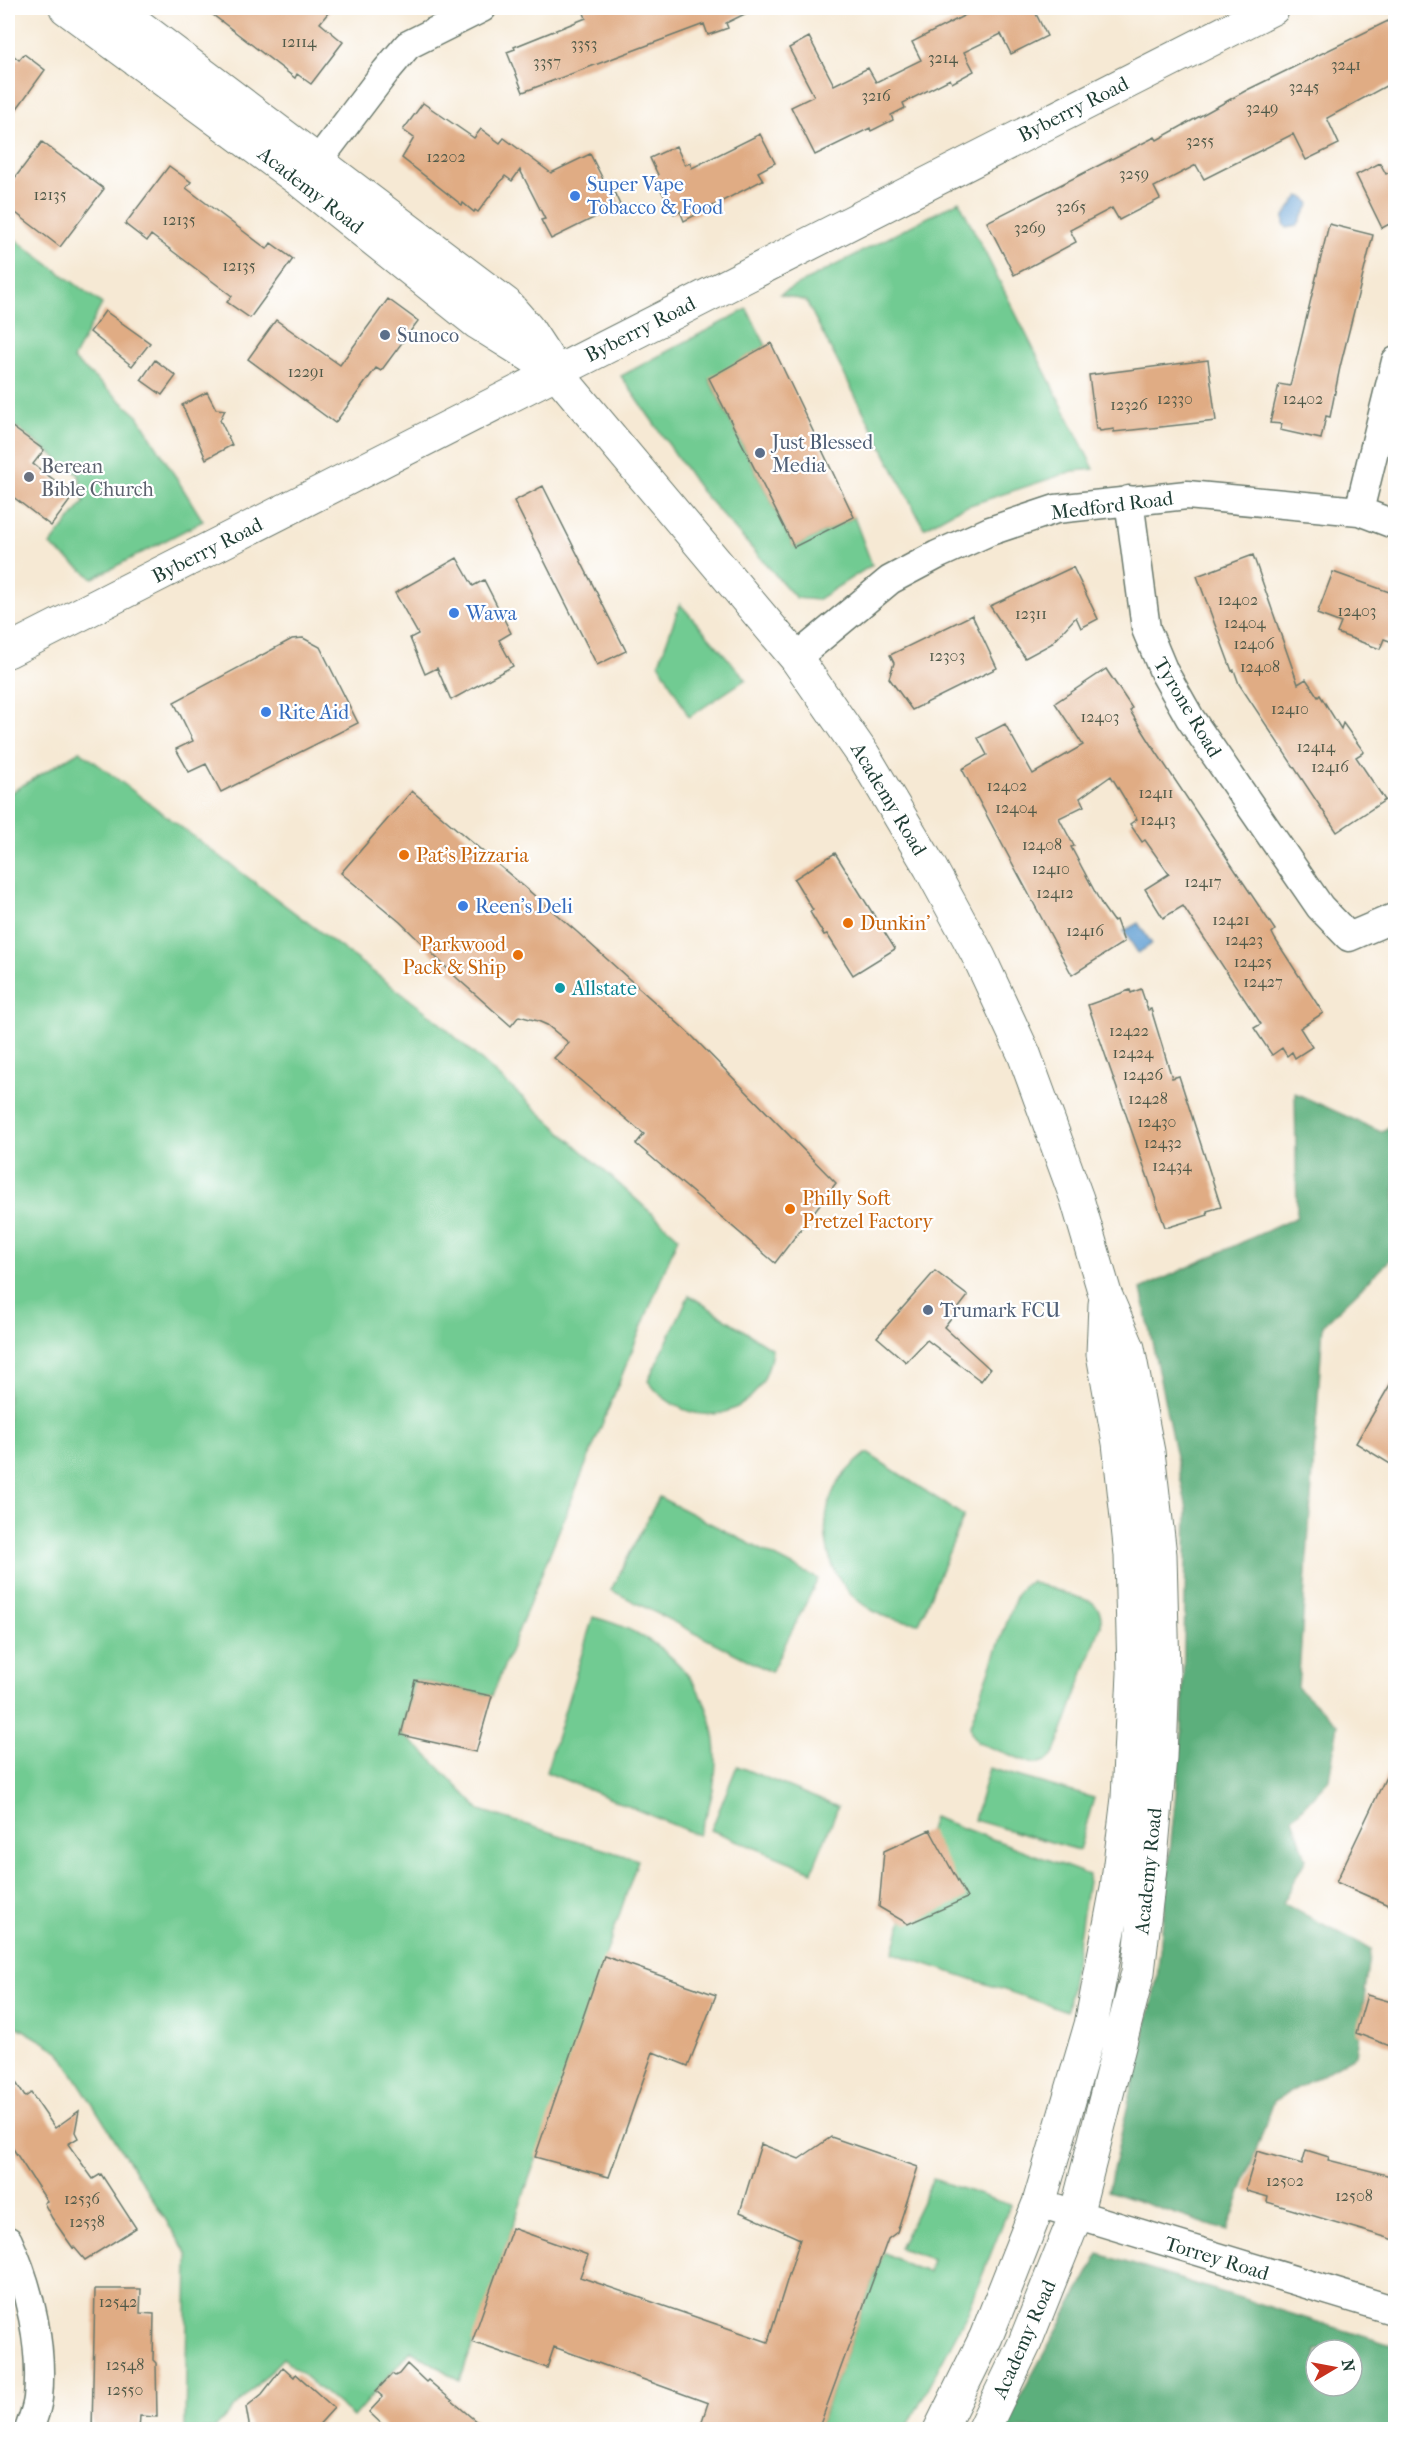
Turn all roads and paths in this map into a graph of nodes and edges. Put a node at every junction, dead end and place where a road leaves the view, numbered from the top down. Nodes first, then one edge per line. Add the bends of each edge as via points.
1 (66, 8) edge
2 (115, 8) edge
3 (482, 8) edge
4 (1273, 8) edge
5 (310, 172) junction
6 (1395, 361) edge
7 (556, 372) junction
8 (1129, 500) junction
9 (1359, 511) junction
10 (1395, 525) edge
11 (8, 651) edge
12 (796, 658) junction
13 (1395, 917) edge
14 (1105, 1294) junction
15 (1039, 2203) junction
16 (1076, 2215) junction
17 (8, 2241) edge
18 (1395, 2311) edge
19 (29, 2430) edge
20 (940, 2430) edge
21 (983, 2430) edge

1 - 5 main road, Academy Road
2 - 5 main road, Academy Road
3 - 5 street via 408,45
4 - 7 main road, Byberry Road
5 - 7 main road, Academy Road via 506,304
6 - 9 street
7 - 11 main road, Byberry Road
7 - 12 main road, Academy Road
8 - 9 street, Medford Road via 1187,495
8 - 12 street, Medford Road via 1056,510 990,531 937,555 890,580
8 - 13 street, Tyrone Road via 1146,629 1190,718 1320,907 1349,937
9 - 10 street, Medford Road
12 - 14 main road, Academy Road via 864,756 980,957 1024,1054 1077,1199
14 - 15 main road, Academy Road via 1103,1354 1119,1443 1131,1555 1134,1672 1128,1798 1117,1888 1091,2025
14 - 16 main road, Academy Road via 1128,1348 1148,1452 1160,1555 1163,1672 1154,1825 1137,1971
15 - 16 street, Torrey Road
15 - 20 main road, Academy Road via 986,2337
16 - 18 street, Torrey Road
16 - 21 main road, Academy Road via 1024,2345
17 - 19 street via 27,2296 38,2350 38,2400

